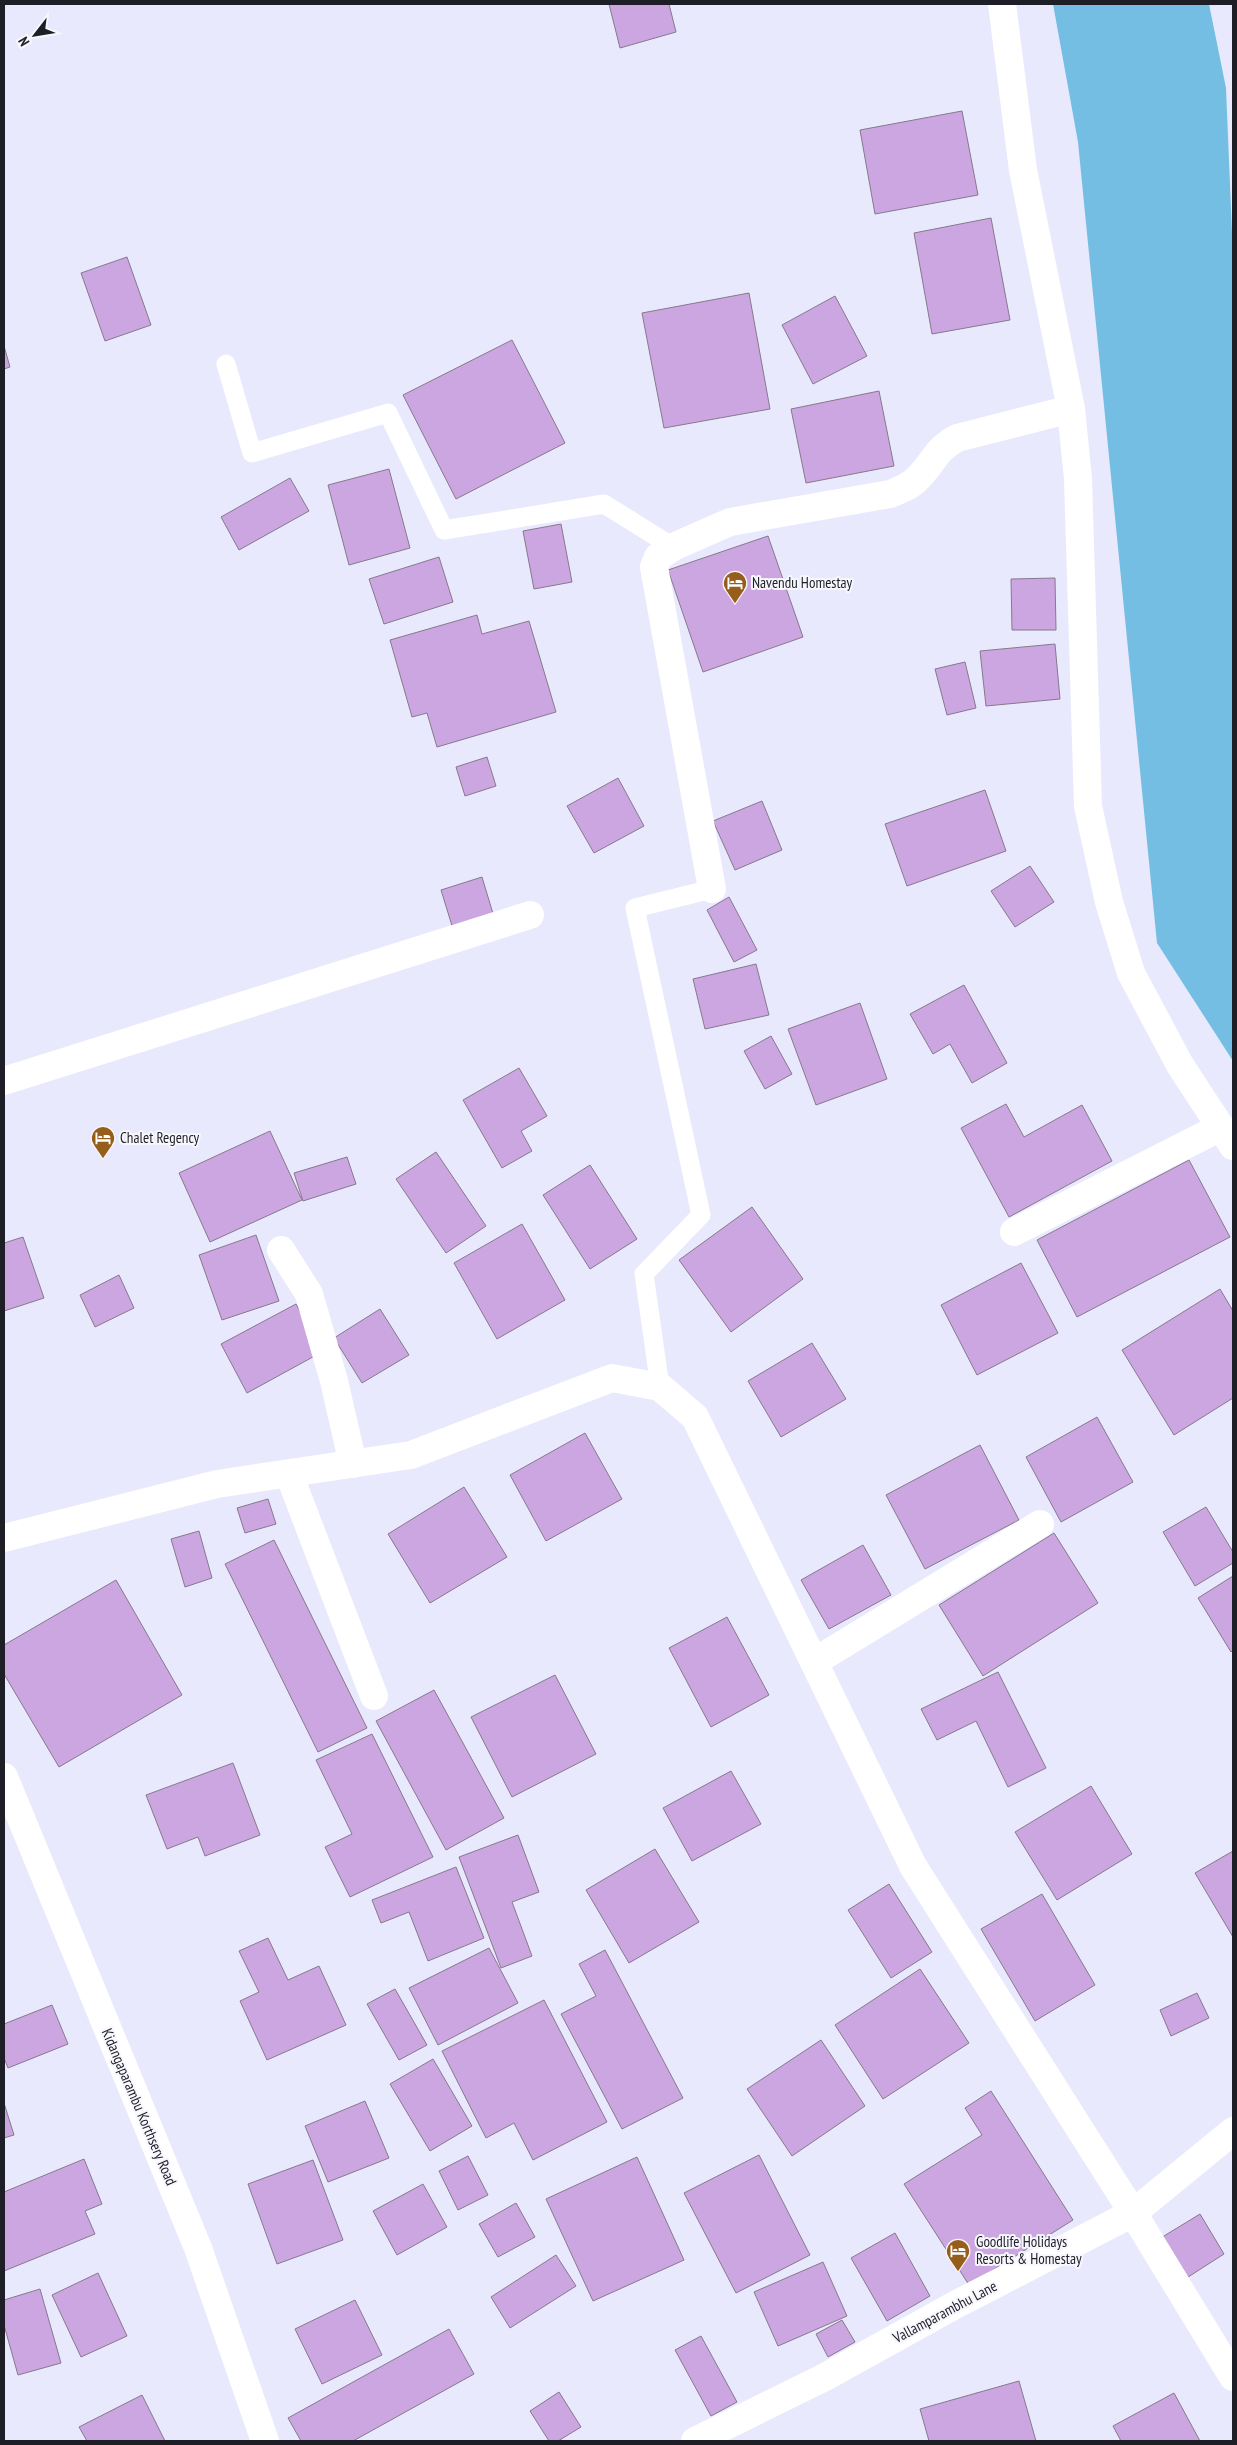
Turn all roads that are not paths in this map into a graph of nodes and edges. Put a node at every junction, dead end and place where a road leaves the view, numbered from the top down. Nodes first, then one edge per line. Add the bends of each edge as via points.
1 (1002, 4) edge
2 (226, 364) dead end
3 (1071, 409) junction
4 (673, 547) junction
5 (712, 889) joint
6 (530, 915) dead end
7 (4, 1081) edge
8 (1227, 1136) edge
9 (1014, 1232) dead end
10 (281, 1250) dead end
11 (660, 1387) junction
12 (353, 1464) junction
13 (289, 1474) junction
14 (1040, 1524) dead end
15 (4, 1538) edge
16 (814, 1662) junction
17 (374, 1696) dead end
18 (4, 1777) edge
19 (1233, 2131) edge
20 (1133, 2213) junction
21 (1233, 2377) edge
22 (265, 2441) edge
23 (695, 2441) edge

1 - 3 street via 1023,170
2 - 4 lane via 252,454 388,413 444,530 604,504
3 - 4 street via 957,438 934,455 918,478 890,494 730,522
3 - 8 street via 1078,480 1088,806 1109,902 1130,973 1180,1065
4 - 5 street via 658,557 654,568
5 - 11 lane via 635,908 701,1215 644,1274
6 - 7 street
8 - 9 street
10 - 12 street via 309,1294
11 - 12 street via 612,1378 411,1455
11 - 16 street via 695,1417
12 - 13 street
13 - 15 street via 217,1484
13 - 17 street
14 - 16 street
16 - 20 street via 913,1866
18 - 22 street, Kidangaparambu Korthsery Road via 198,2248
19 - 20 street, Vallamparambhu Lane
20 - 21 street
20 - 23 street, Vallamparambhu Lane via 825,2377

